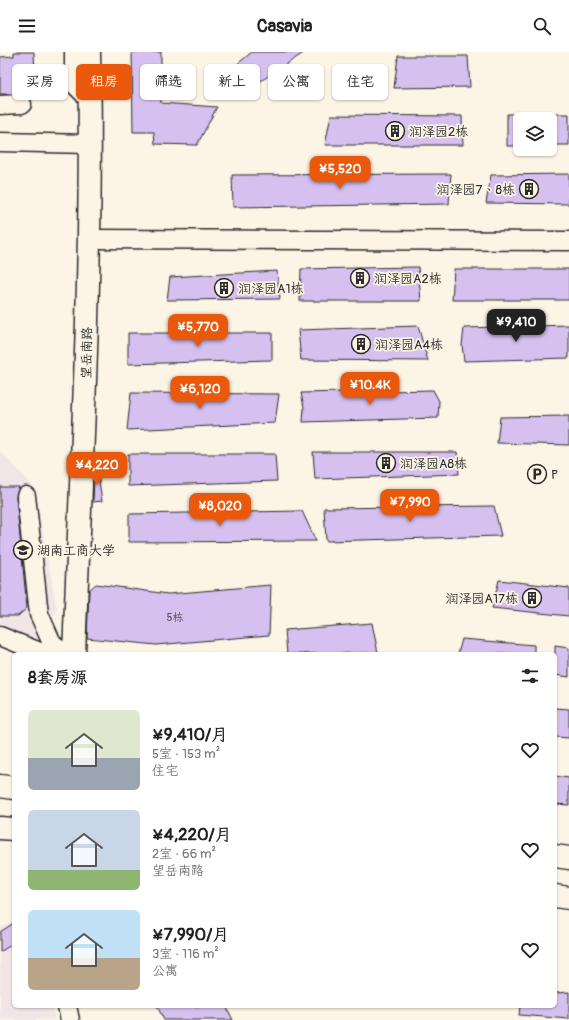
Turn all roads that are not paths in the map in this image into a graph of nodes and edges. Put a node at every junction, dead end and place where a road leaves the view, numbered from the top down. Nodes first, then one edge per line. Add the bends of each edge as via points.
1 (74, 52) edge
2 (88, 52) edge
3 (88, 64) edge
4 (76, 86) edge
5 (90, 100) edge
6 (22, 104) dead end
7 (0, 105) edge
8 (0, 142) edge
9 (89, 144) junction
10 (89, 239) junction
11 (569, 241) edge
12 (26, 496) dead end
13 (0, 636) edge
14 (40, 652) edge
15 (61, 652) edge
16 (74, 652) edge
17 (0, 786) edge
18 (12, 788) edge
19 (0, 828) edge
20 (12, 830) edge
21 (557, 856) edge
22 (569, 858) edge
23 (557, 896) edge
24 (569, 898) edge
25 (67, 1008) edge
26 (70, 1020) edge

1 - 4 street
2 - 3 street, 望岳南路
5 - 9 street, 望岳南路
6 - 7 street
8 - 9 street
9 - 10 street, 望岳南路
10 - 11 street
10 - 16 street, 望岳南路
12 - 15 street via 39,614 51,641
13 - 14 street
17 - 18 street
19 - 20 street
21 - 22 street
23 - 24 street
25 - 26 street

